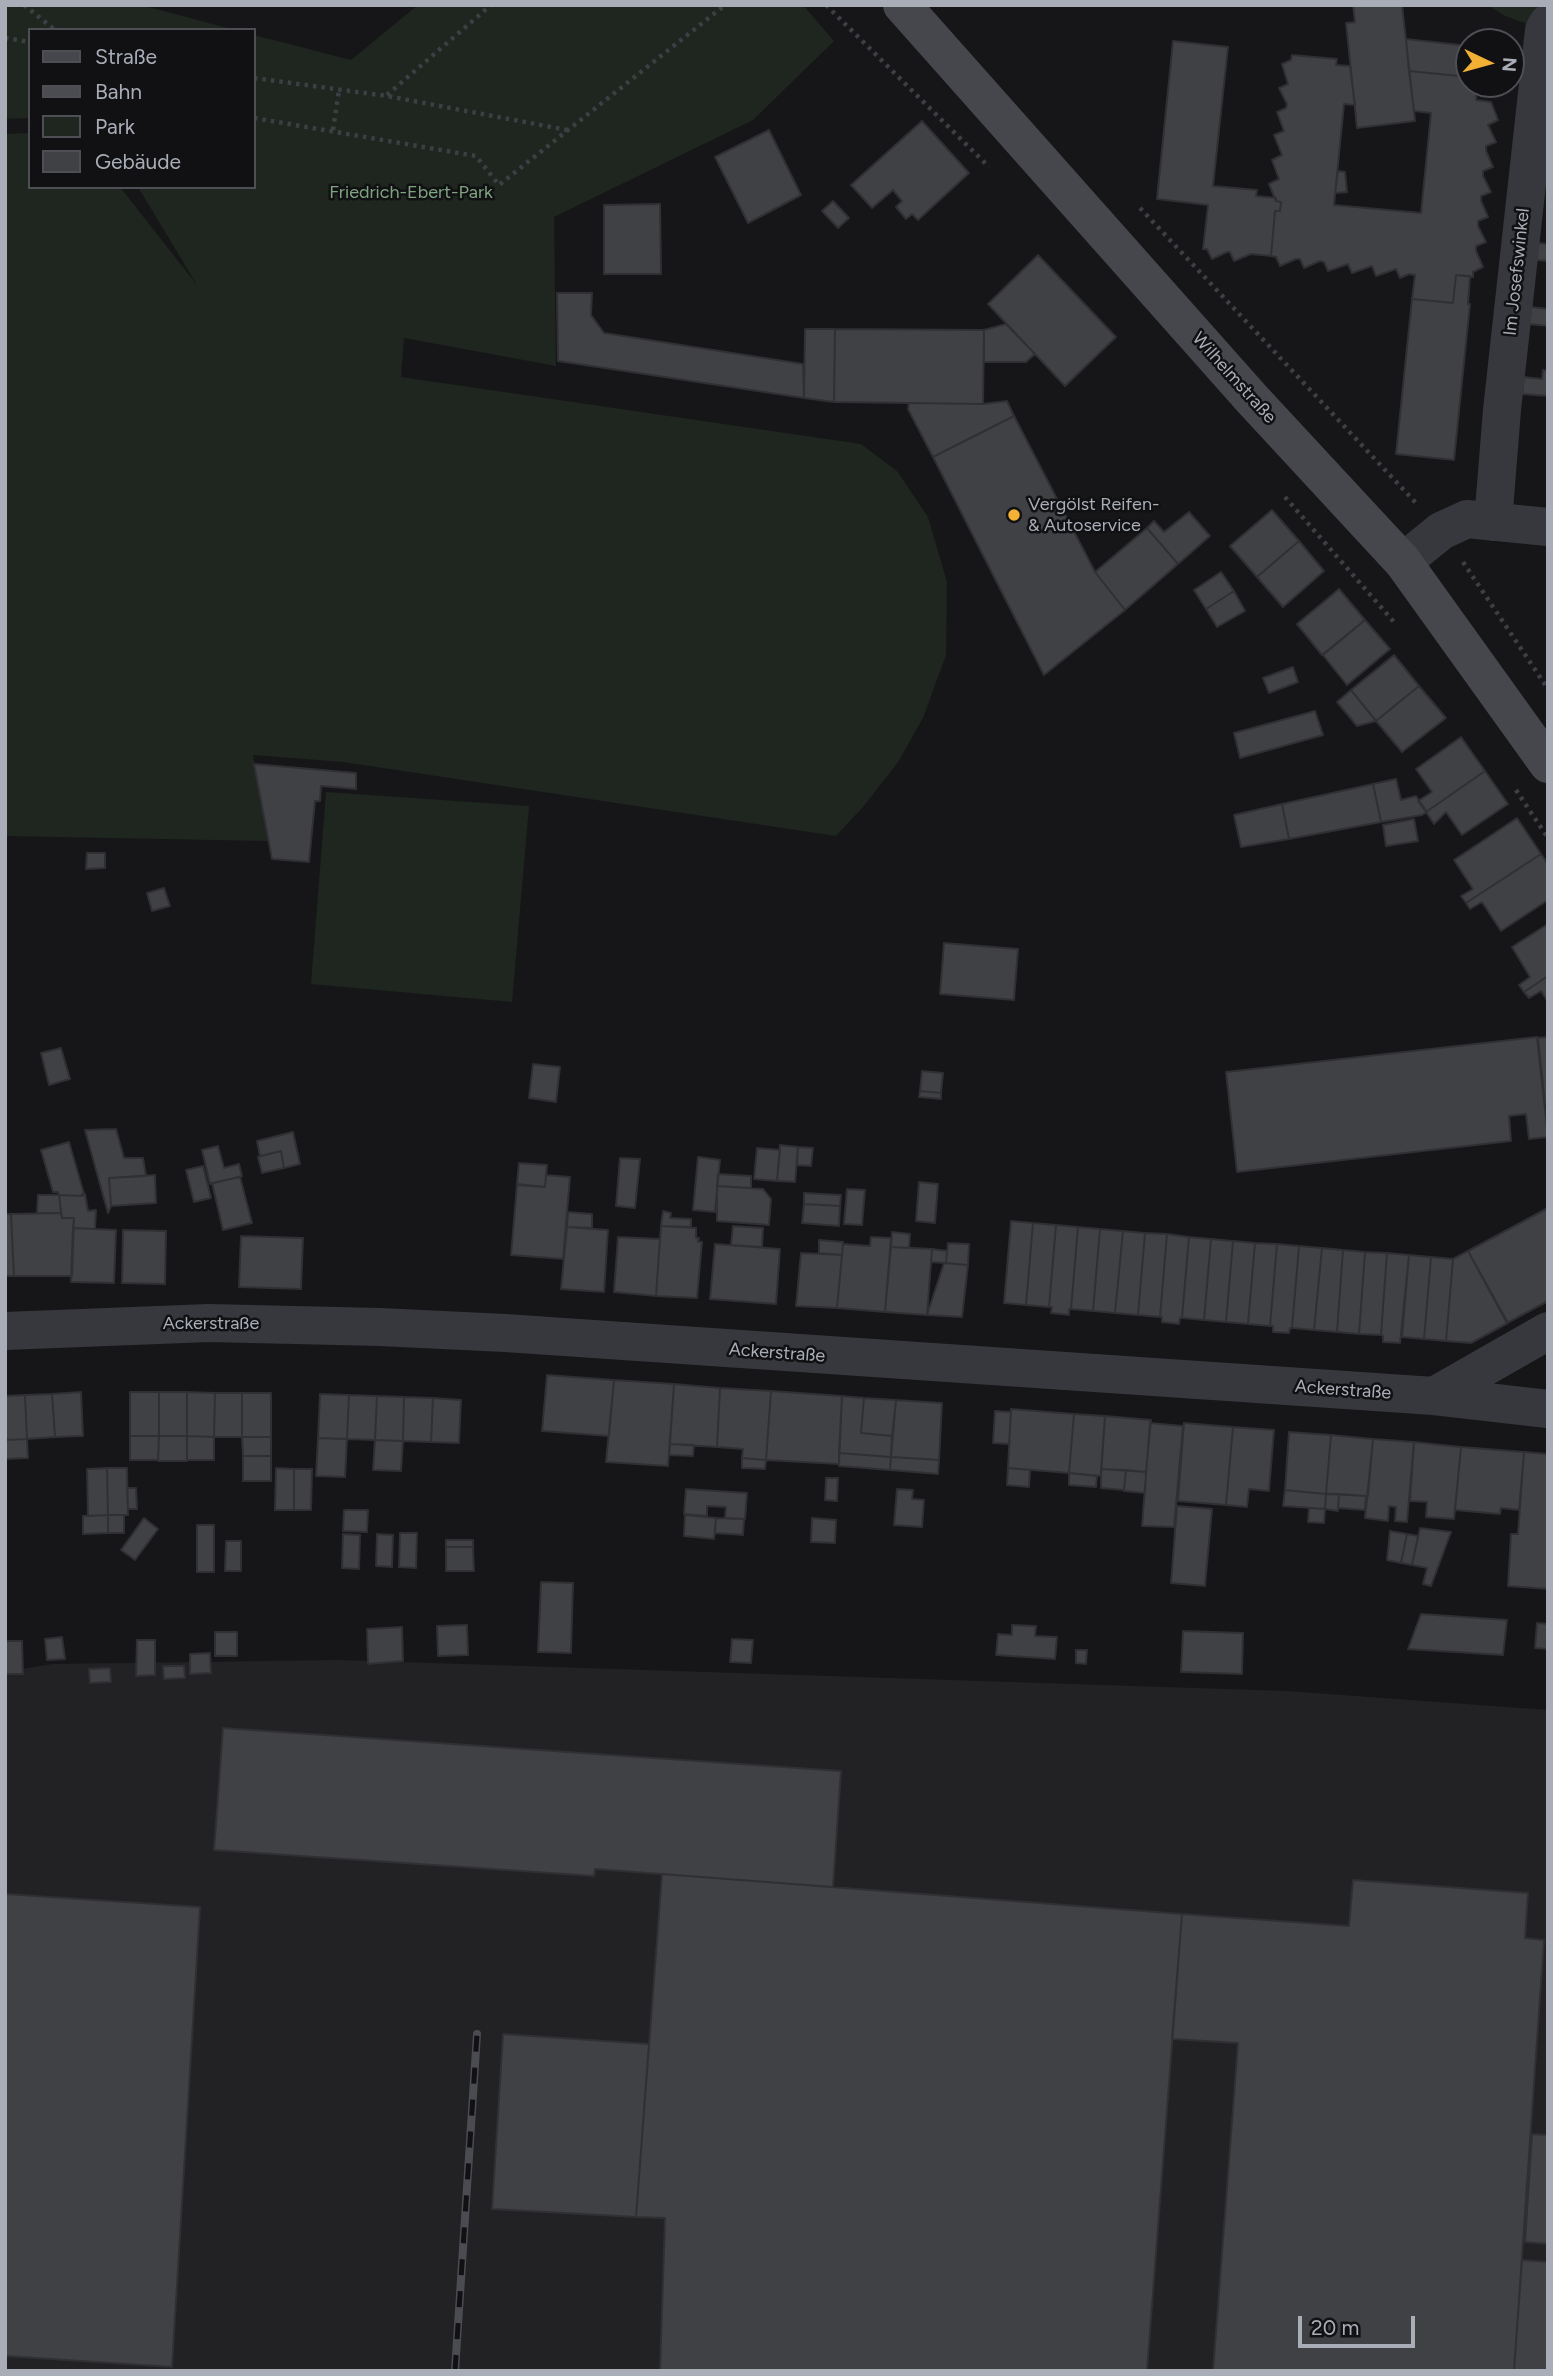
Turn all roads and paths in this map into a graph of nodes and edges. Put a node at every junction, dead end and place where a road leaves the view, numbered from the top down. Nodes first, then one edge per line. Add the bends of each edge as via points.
1 (24, 5) edge
2 (491, 5) edge
3 (725, 5) edge
4 (826, 5) edge
5 (902, 5) edge
6 (1548, 23) edge
7 (53, 28) edge
8 (5, 38) edge
9 (28, 42) edge
10 (256, 78) edge
11 (339, 90) junction
12 (387, 96) junction
13 (256, 118) edge
14 (332, 130) junction
15 (567, 130) junction
16 (998, 175) dead end
17 (1132, 200) dead end
18 (1278, 489) dead end
19 (1493, 522) junction
20 (1548, 527) edge
21 (1441, 531) junction
22 (1403, 562) junction
23 (1396, 624) dead end
24 (1548, 690) edge
25 (1548, 764) edge
26 (1509, 780) dead end
27 (1548, 838) edge
28 (5, 1331) edge
29 (1548, 1331) edge
30 (1434, 1396) junction
31 (1548, 1409) edge

1 - 7 path
2 - 12 path
3 - 15 path
4 - 16 path
5 - 22 main road, Wilhelmstraße
6 - 19 street, Im Josefswinkel via 1503,397
8 - 9 path
10 - 11 path
11 - 12 path
11 - 14 path
12 - 15 path
13 - 14 path
14 - 15 path via 476,156 499,184
17 - 21 path
18 - 23 path
19 - 20 street
19 - 21 street via 1467,519
21 - 22 street
21 - 24 path
22 - 25 main road, Wilhelmstraße
26 - 27 path
28 - 30 street, Ackerstraße via 209,1322 380,1327
29 - 30 street
30 - 31 street, Ackerstraße

